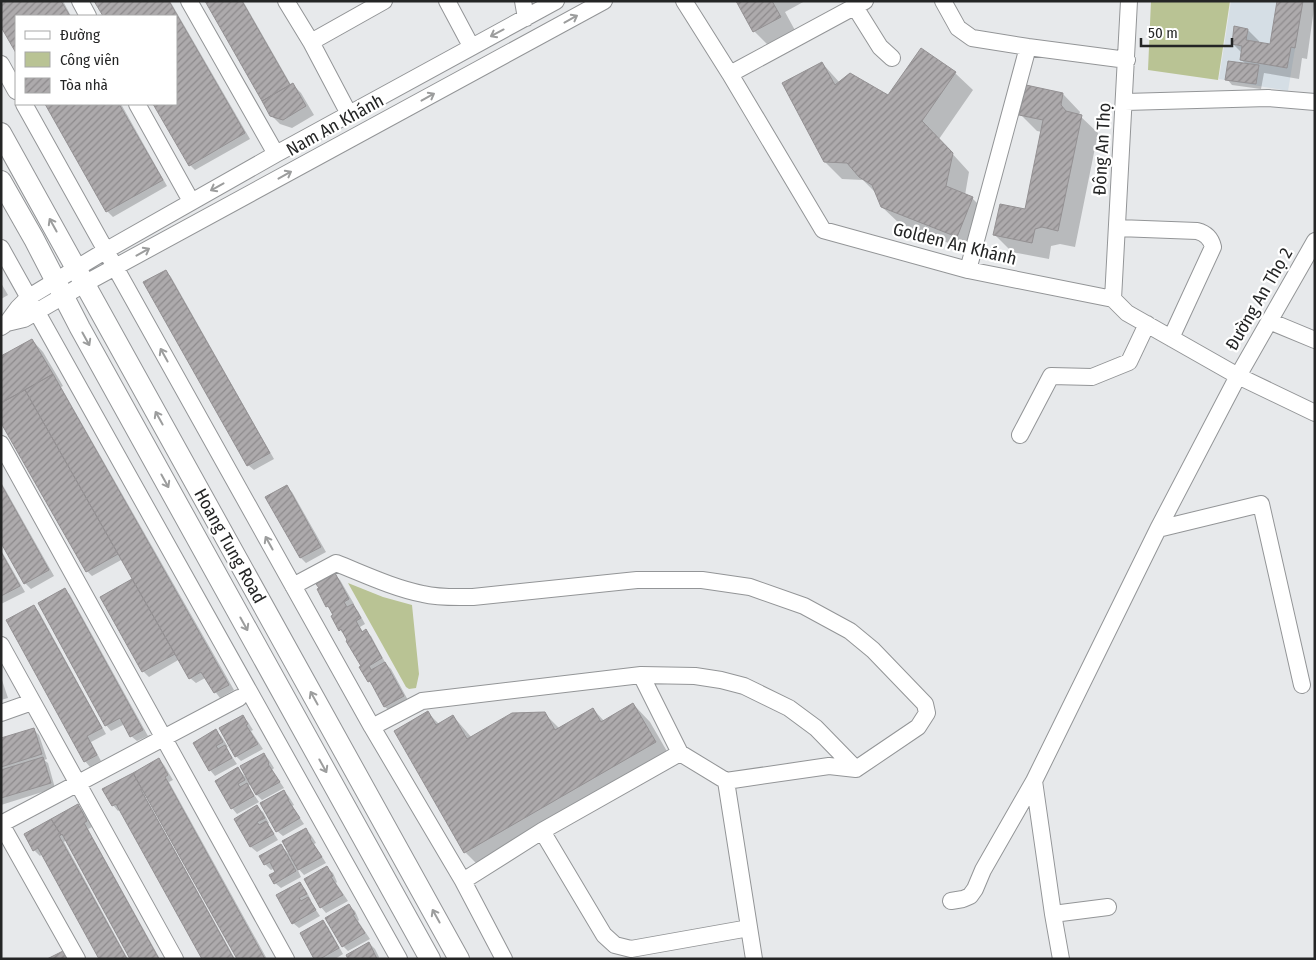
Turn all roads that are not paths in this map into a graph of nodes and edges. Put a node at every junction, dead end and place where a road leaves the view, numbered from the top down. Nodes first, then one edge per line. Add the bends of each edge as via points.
1 (80, 1) edge
2 (189, 1) edge
3 (286, 1) edge
4 (447, 1) edge
5 (523, 1) edge
6 (556, 1) edge
7 (604, 1) edge
8 (684, 1) edge
9 (943, 1) edge
10 (1129, 1) edge
11 (375, 3) edge
12 (860, 4) edge
13 (87, 15) edge
14 (526, 18) junction
15 (311, 42) junction
16 (471, 46) junction
17 (1028, 47) junction
18 (892, 58) dead end
19 (1127, 60) junction
20 (1, 64) edge
21 (730, 74) junction
22 (15, 88) edge
23 (1125, 102) junction
24 (1315, 102) edge
25 (25, 105) edge
26 (138, 105) edge
27 (349, 114) junction
28 (1, 133) edge
29 (276, 154) junction
30 (239, 175) junction
31 (1, 181) edge
32 (250, 194) junction
33 (191, 201) junction
34 (1118, 228) junction
35 (1315, 241) edge
36 (1, 248) edge
37 (105, 251) junction
38 (115, 268) junction
39 (968, 270) junction
40 (80, 276) junction
41 (60, 288) junction
42 (29, 297) junction
43 (1113, 299) junction
44 (37, 312) junction
45 (1269, 321) junction
46 (1147, 324) junction
47 (4, 325) edge
48 (1171, 338) junction
49 (1315, 340) edge
50 (1238, 376) junction
51 (1315, 413) edge
52 (1020, 435) dead end
53 (1, 444) edge
54 (1158, 529) junction
55 (293, 586) junction
56 (1, 645) edge
57 (641, 675) junction
58 (1302, 685) dead end
59 (239, 698) dead end
60 (32, 702) junction
61 (1, 713) edge
62 (372, 727) junction
63 (164, 737) junction
64 (680, 752) junction
65 (856, 770) junction
66 (726, 781) junction
67 (1034, 782) junction
68 (78, 783) junction
69 (542, 831) junction
70 (463, 881) junction
71 (951, 901) dead end
72 (1108, 907) dead end
73 (1053, 914) junction
74 (749, 928) junction
75 (77, 959) edge
76 (175, 959) edge
77 (286, 959) edge
78 (399, 959) edge
79 (430, 959) edge
80 (459, 959) edge
81 (504, 959) edge
82 (754, 959) edge
83 (1061, 959) edge

1 - 13 street
2 - 29 street
3 - 15 street
4 - 16 street
5 - 14 street
6 - 14 street, Nam An Khánh
32 -> 7 street, Nam An Khánh
8 - 21 street, Golden An Khánh
9 - 17 street via 958,28 972,38
10 - 19 street, Đông An Thọ
11 - 15 street
12 - 18 street via 880,48
12 - 21 street
14 -> 16 street, Nam An Khánh
15 - 27 street
16 - 27 street, Nam An Khánh
17 - 19 street
17 - 39 street
19 - 23 street, Đông An Thọ
20 - 22 street
21 - 39 street, Golden An Khánh via 823,230
23 - 24 street via 1268,98
23 - 34 street, Đông An Thọ
25 - 37 street
26 - 33 street
27 - 29 street, Nam An Khánh
40 -> 28 main road, Hoang Tung Road
29 - 30 street, Nam An Khánh
30 - 32 street
30 -> 33 street, Nam An Khánh
31 - 41 main road, Hoang Tung Road
38 -> 32 street, Nam An Khánh
33 - 37 street, Nam An Khánh
34 - 43 street, Đông An Thọ
34 - 48 street via 1197,231 1204,233 1212,242
35 - 45 street, Đường An Thọ 2
36 - 42 street
37 - 38 street
37 - 40 street, Nam An Khánh
38 - 40 street, Nam An Khánh
55 -> 38 street
39 - 43 street, Golden An Khánh
40 - 41 street
80 -> 40 main road, Hoang Tung Road
41 - 42 street
41 - 44 street
41 -> 79 main road, Hoang Tung Road
42 - 44 street
42 - 47 street
43 - 46 street via 1127,313
44 - 47 street
44 - 78 street
45 - 49 street
45 - 50 street, Đường An Thọ 2
46 - 48 street
46 - 52 street via 1129,362 1092,377 1051,376
48 - 50 street
50 - 51 street
50 - 54 street, Đường An Thọ 2
53 - 63 street
54 - 58 street via 1261,504
54 - 67 street, Đường An Thọ 2
55 - 62 street
55 - 65 street via 336,563 400,588 446,598 645,580 702,580 767,592 804,606 850,631 925,704 927,712 918,726
56 - 60 street
57 - 62 street via 422,701
57 - 64 street
57 - 65 street via 721,680 764,694 802,716
59 - 63 street
60 - 61 street
60 - 68 street
62 - 70 street
63 - 68 street
63 - 77 street
64 - 66 street
64 - 69 street
65 - 66 street via 829,766
66 - 74 street
67 - 71 street, Đường An Thọ 2 via 975,889 970,896
67 - 73 street
68 - 75 street via 1,824
68 - 76 street
69 - 70 street
69 - 74 street via 604,934 615,945 631,949
70 - 81 street
72 - 73 street
73 - 83 street
74 - 82 street

